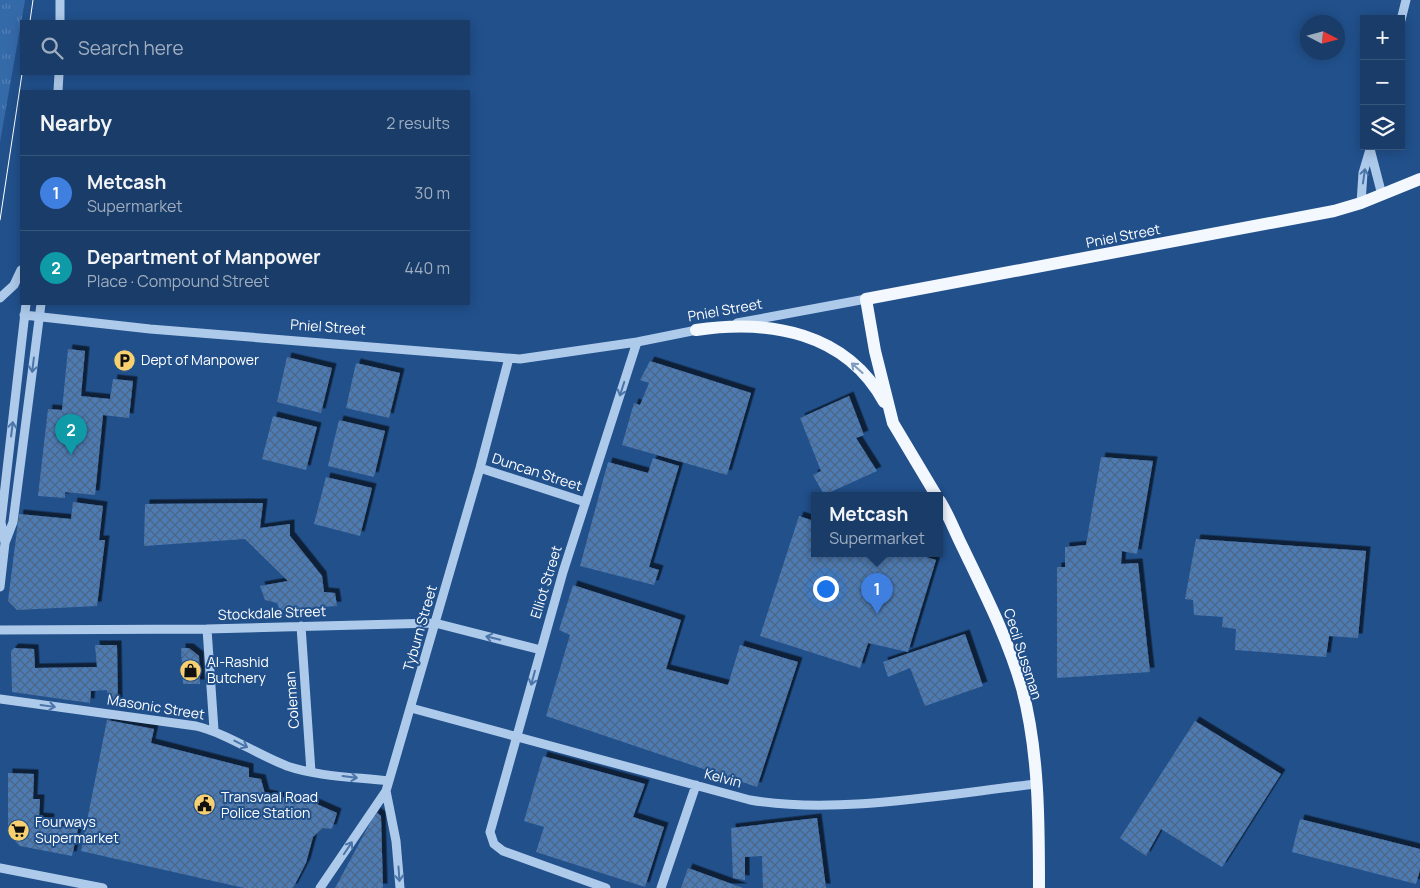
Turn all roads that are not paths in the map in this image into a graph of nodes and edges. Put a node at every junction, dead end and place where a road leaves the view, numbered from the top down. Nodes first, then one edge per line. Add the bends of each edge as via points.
1 (60, 0) edge
2 (1406, 0) edge
3 (1402, 15) edge
4 (60, 20) edge
5 (59, 75) edge
6 (58, 90) edge
7 (1369, 150) edge
8 (1371, 150) edge
9 (1420, 179) edge
10 (1382, 195) junction
11 (1361, 204) junction
12 (20, 272) edge
13 (0, 298) edge
14 (866, 299) junction
15 (26, 305) edge
16 (41, 305) edge
17 (24, 315) junction
18 (40, 317) junction
19 (696, 330) junction
20 (637, 342) junction
21 (509, 358) junction
22 (893, 423) junction
23 (480, 468) junction
24 (934, 492) edge
25 (585, 502) junction
26 (943, 507) edge
27 (5, 543) junction
28 (0, 587) edge
29 (435, 623) junction
30 (301, 626) junction
31 (207, 629) junction
32 (0, 630) edge
33 (541, 650) junction
34 (0, 699) edge
35 (411, 708) junction
36 (214, 730) junction
37 (517, 737) junction
38 (311, 772) junction
39 (389, 781) junction
40 (1036, 784) junction
41 (696, 786) junction
42 (386, 791) junction
43 (0, 868) edge
44 (103, 888) edge
45 (320, 888) edge
46 (400, 888) edge
47 (606, 888) edge
48 (661, 888) edge
49 (1039, 888) edge

1 - 4 street
2 - 3 street
5 - 6 street
11 -> 7 street via 1363,173
8 - 10 street
9 - 10 main road, Pniel Street
10 - 11 main road, Pniel Street
11 - 14 main road, Pniel Street
12 - 13 street via 14,285
14 - 19 street, Pniel Street
14 - 22 main road
15 - 17 street
16 - 18 street
17 - 18 street, Pniel Street
27 -> 17 street via 1,522
18 - 21 street, Pniel Street
18 -> 27 street via 13,522
19 - 20 street, Pniel Street
22 -> 19 main road via 870,380 833,350 812,339 766,326
20 - 21 street, Pniel Street via 549,356
20 -> 25 street, Elliot Street
21 - 23 street, Tyburn Street
22 - 24 main road
23 - 25 street, Duncan Street
23 - 29 street, Tyburn Street
25 - 33 street, Elliot Street
26 - 40 main road, Cecil Sussman via 986,592 1022,688
27 - 28 street
29 - 30 street, Stockdale Street
33 -> 29 street, Stockdale Street
29 - 35 street, Tyburn Street
30 - 31 street, Stockdale Street
30 - 38 street, Coleman
31 - 32 street, Stockdale Street
31 - 36 street
33 -> 37 street, Elliot Street
34 -> 36 street, Masonic Street
35 - 37 street, Kelvin
35 - 39 street, Tyburn Street
36 -> 38 street, Masonic Street via 288,766
37 - 41 street, Kelvin
37 - 47 street, Elliot Street via 490,832 494,844 503,851
38 -> 39 street, Masonic Street
39 - 42 street, Tyburn Street
40 - 41 street, Kelvin via 839,805 787,805 750,800
40 - 49 main road, Cecil Sussman
41 - 48 street
45 -> 42 street, Tyburn Street
42 -> 46 street via 396,841
43 - 44 street

